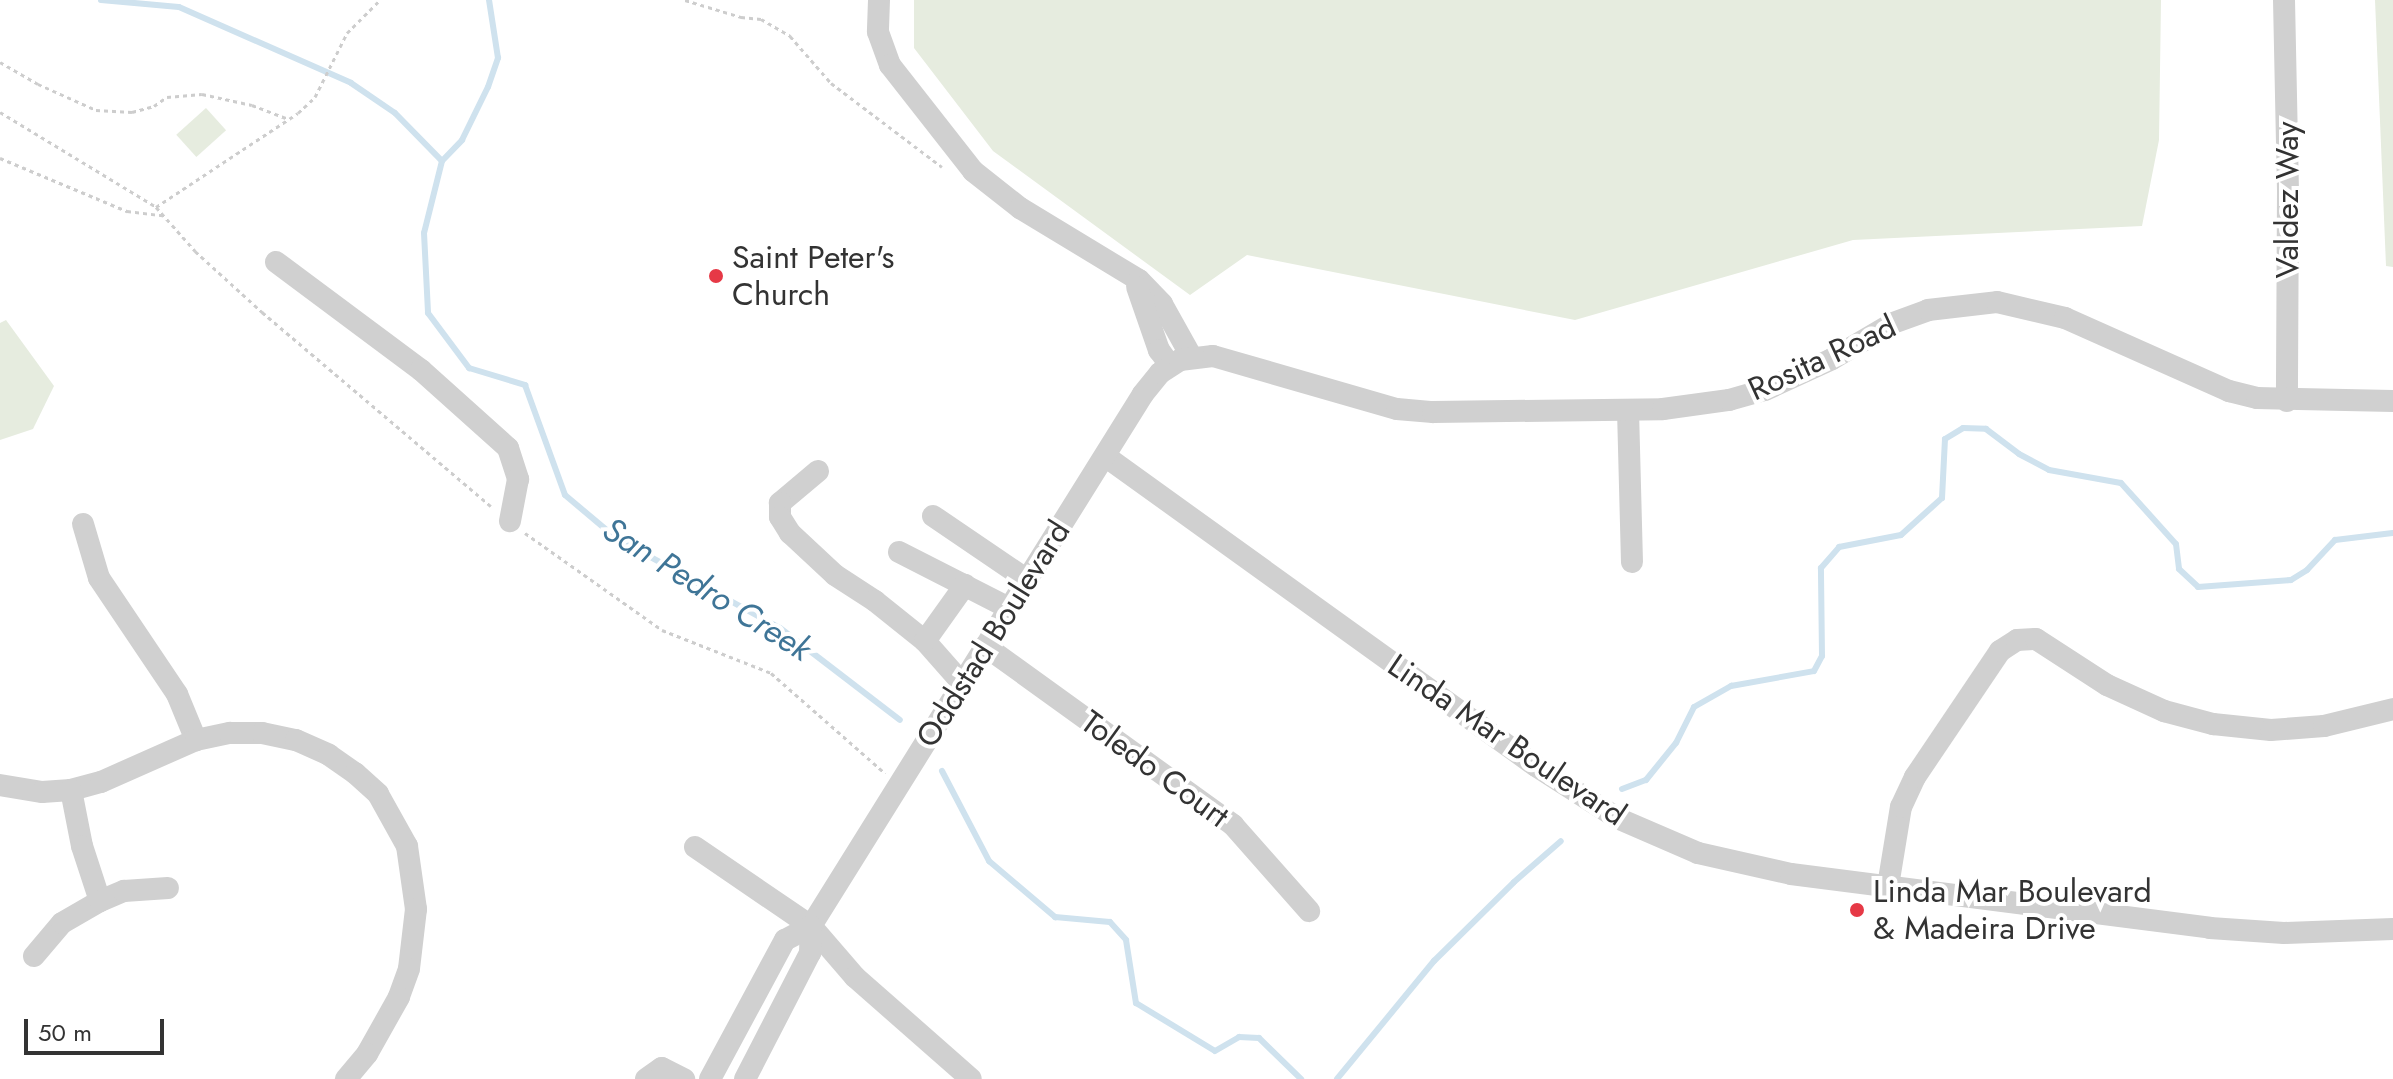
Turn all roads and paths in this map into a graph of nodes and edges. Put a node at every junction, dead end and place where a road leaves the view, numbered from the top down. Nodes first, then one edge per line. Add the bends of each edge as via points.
1 (380, 0) edge
2 (685, 0) edge
3 (879, 0) edge
4 (2284, 0) edge
5 (0, 62) edge
6 (0, 112) edge
7 (288, 119) junction
8 (0, 158) edge
9 (947, 169) dead end
10 (165, 216) dead end
11 (276, 262) dead end
12 (1180, 361) junction
13 (2287, 401) junction
14 (2393, 401) edge
15 (1628, 410) junction
16 (1105, 456) junction
17 (818, 471) dead end
18 (933, 516) dead end
19 (510, 521) dead end
20 (83, 524) dead end
21 (899, 552) dead end
22 (1632, 562) dead end
23 (1027, 580) junction
24 (965, 585) junction
25 (1009, 608) junction
26 (925, 641) junction
27 (985, 646) junction
28 (962, 683) junction
29 (2393, 709) edge
30 (196, 740) junction
31 (0, 785) edge
32 (71, 790) junction
33 (695, 847) dead end
34 (1888, 886) junction
35 (168, 888) dead end
36 (100, 901) junction
37 (1309, 911) dead end
38 (811, 926) junction
39 (2393, 929) edge
40 (34, 956) dead end
41 (717, 1076) edge
42 (346, 1079) edge
43 (646, 1079) edge
44 (684, 1079) edge
45 (745, 1079) edge
46 (971, 1079) edge

1 - 7 path via 347,33 315,97
2 - 9 path via 761,19 790,36 831,83
3 - 12 street via 878,32 890,65 973,171 1020,208 1139,280 1162,304
4 - 13 street, Valdez Way
5 - 7 path via 96,110 132,112 167,97 202,94
6 - 7 path via 156,207
8 - 10 path via 127,211
11 - 19 street via 421,370 508,448 518,479
12 - 15 street, Rosita Road via 1225,359 1397,409
12 - 16 street, Oddstad Boulevard via 1151,383
13 - 14 street, Rosita Road
13 - 15 street, Rosita Road via 2229,391 2065,318 1997,302 1928,310 1893,323 1765,390 1696,405
15 - 22 street
16 - 23 street, Oddstad Boulevard
16 - 34 street, Linda Mar Boulevard via 1523,757 1617,818 1685,848 1744,866
17 - 26 street via 780,503 782,521 813,558
18 - 23 street
20 - 30 street via 99,578 177,694
21 - 24 street
23 - 25 street, Oddstad Boulevard
24 - 25 street
24 - 26 street
25 - 27 street, Oddstad Boulevard
26 - 28 street
27 - 28 street, Oddstad Boulevard
27 - 37 street, Toledo Court via 1233,825
28 - 38 street, Oddstad Boulevard
29 - 34 street via 2324,726 2271,730 2213,724 2164,711 2107,685 2036,639 2017,640 2000,651 1915,777 1901,807
30 - 32 street
30 - 42 street via 262,733 329,755 378,794 407,846 416,909 409,969 386,1023
31 - 32 street via 42,792
32 - 36 street
33 - 38 street
34 - 39 street, Linda Mar Boulevard via 2247,931
35 - 36 street via 124,891
36 - 40 street via 62,923
38 - 41 street, Oddstad Boulevard via 785,940
38 - 45 street, Oddstad Boulevard via 810,953
38 - 46 street via 855,977
43 - 44 street via 662,1068

